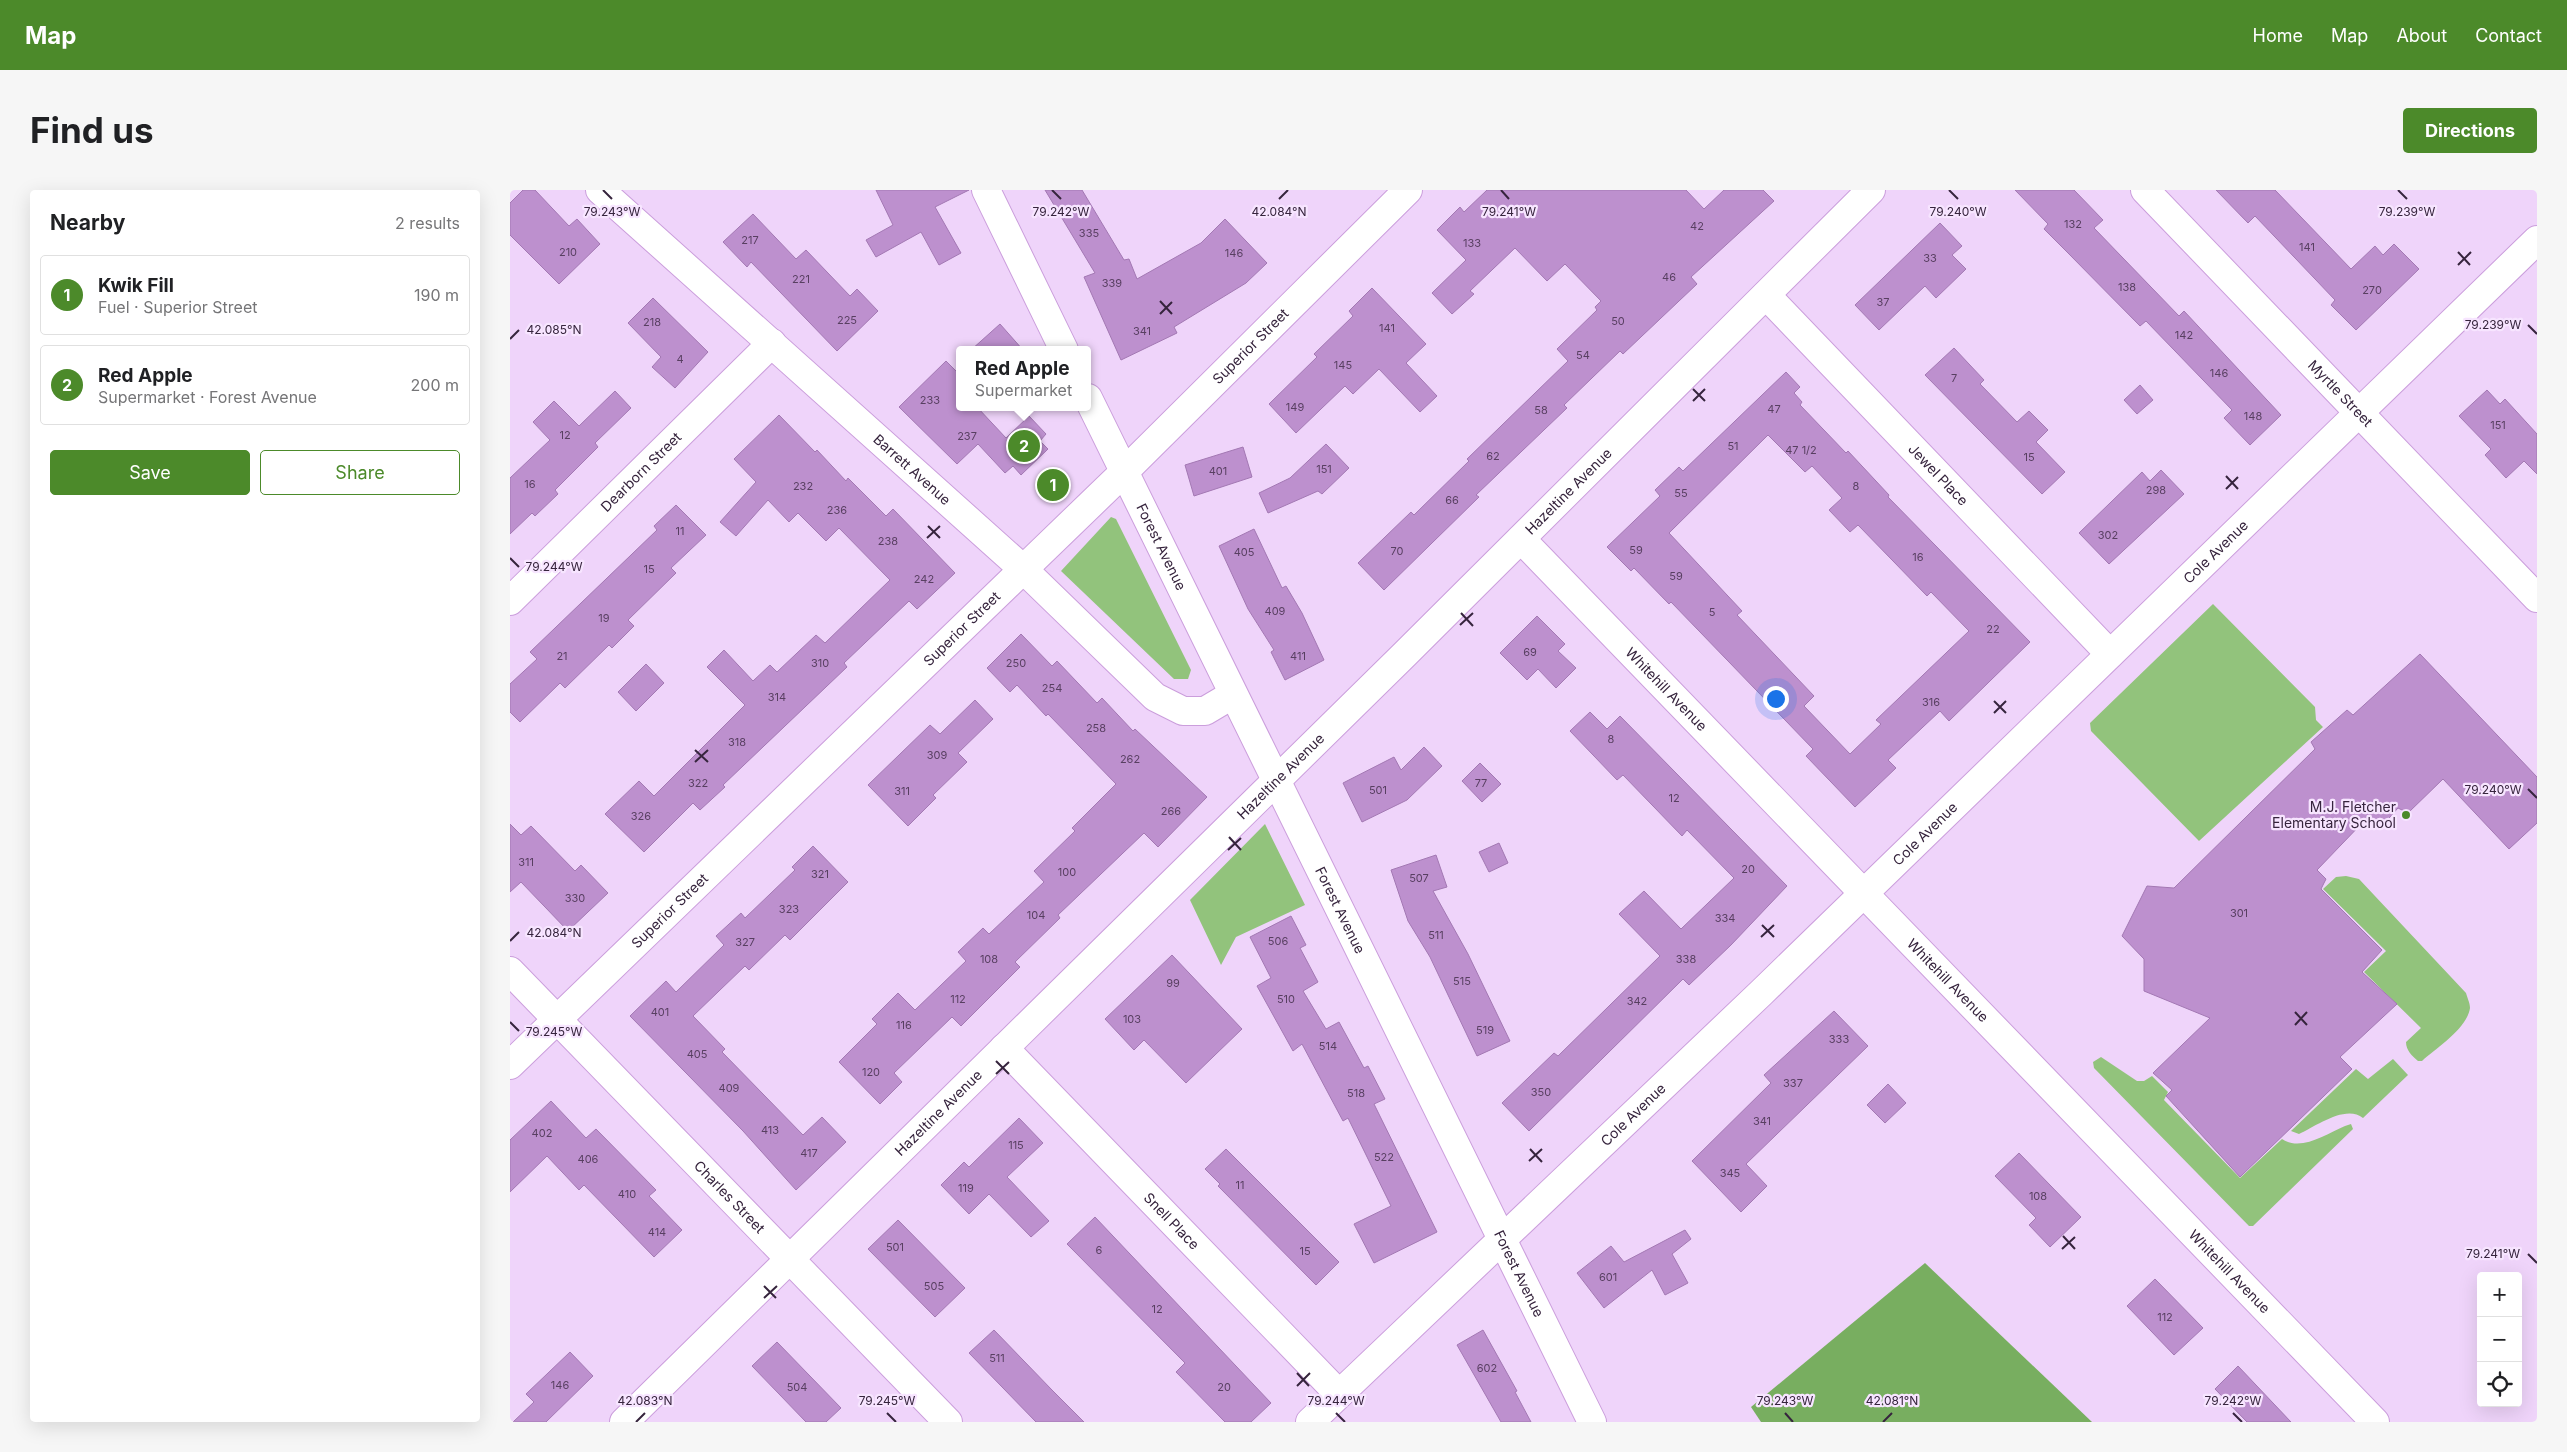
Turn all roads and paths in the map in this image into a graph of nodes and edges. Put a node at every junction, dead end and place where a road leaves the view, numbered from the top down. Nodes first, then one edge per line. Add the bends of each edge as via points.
1 (600, 190) edge
2 (986, 190) edge
3 (1408, 190) edge
4 (1871, 190) edge
5 (2145, 190) edge
6 (2537, 240) edge
7 (1766, 295) junction
8 (772, 343) junction
9 (1062, 346) edge
10 (1091, 404) edge
11 (2359, 413) junction
12 (1124, 472) junction
13 (1521, 538) junction
14 (1023, 569) junction
15 (2537, 598) edge
16 (510, 601) edge
17 (2110, 654) junction
18 (1232, 695) junction
19 (1275, 782) junction
20 (1864, 894) junction
21 (510, 971) edge
22 (556, 1019) junction
23 (1004, 1048) junction
24 (510, 1064) edge
25 (1504, 1240) junction
26 (790, 1259) junction
27 (1339, 1394) junction
28 (624, 1422) edge
29 (948, 1422) edge
30 (1310, 1422) edge
31 (1592, 1422) edge
32 (2375, 1422) edge

1 - 8 street, Barrett Avenue
2 - 9 street
3 - 12 street, Superior Street
4 - 7 street, Hazeltine Avenue
5 - 11 street, Myrtle Street
6 - 11 street, Cole Avenue
7 - 13 street, Hazeltine Avenue
7 - 17 street, Jewel Place
8 - 14 street, Barrett Avenue
8 - 16 street, Dearborn Street
10 - 12 street, Forest Avenue
11 - 15 street, Myrtle Street
11 - 17 street, Cole Avenue
12 - 14 street, Superior Street
12 - 18 street, Forest Avenue
13 - 19 street, Hazeltine Avenue
13 - 20 street, Whitehill Avenue
14 - 18 street, Barrett Avenue via 1155,697 1183,711 1205,710
14 - 22 street, Superior Street
17 - 20 street, Cole Avenue
18 - 19 street, Forest Avenue
19 - 23 street, Hazeltine Avenue
19 - 25 street, Forest Avenue
20 - 25 street, Cole Avenue
20 - 32 street, Whitehill Avenue
21 - 22 street, Charles Street
22 - 24 street, Superior Street
22 - 26 street, Charles Street
23 - 26 street, Hazeltine Avenue
23 - 27 street, Snell Place
25 - 27 street, Cole Avenue
25 - 31 street, Forest Avenue
26 - 28 street, Hazeltine Avenue
26 - 29 street, Charles Street
27 - 30 street, Cole Avenue

